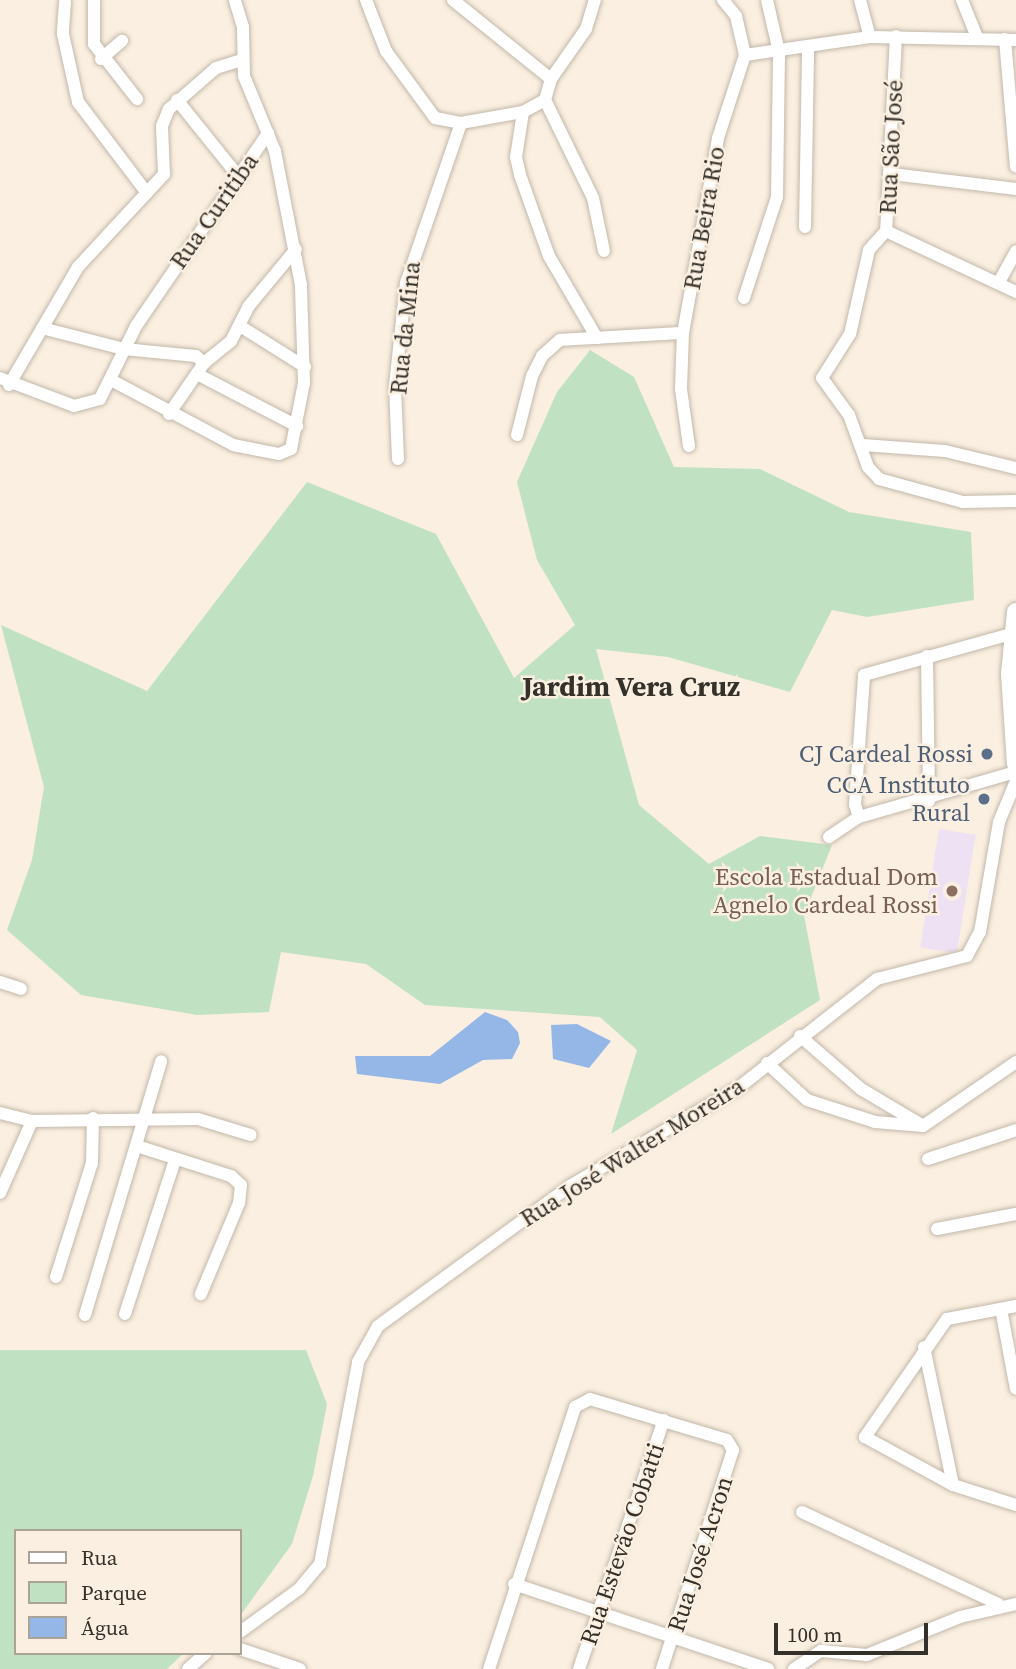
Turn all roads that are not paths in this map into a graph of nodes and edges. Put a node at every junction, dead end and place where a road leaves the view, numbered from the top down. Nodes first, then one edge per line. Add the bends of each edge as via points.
1 (105, 0) edge
2 (235, 0) edge
3 (366, 0) edge
4 (453, 0) edge
5 (595, 0) edge
6 (723, 0) edge
7 (767, 0) edge
8 (860, 0) edge
9 (962, 0) edge
10 (65, 2) dead end
11 (93, 7) edge
12 (976, 35) junction
13 (896, 36) junction
14 (870, 37) junction
15 (1011, 39) edge
16 (122, 41) dead end
17 (808, 48) junction
18 (779, 52) junction
19 (745, 55) junction
20 (101, 59) junction
21 (242, 60) junction
22 (551, 79) junction
23 (137, 99) dead end
24 (177, 100) junction
25 (545, 100) junction
26 (523, 113) junction
27 (461, 123) junction
28 (268, 133) junction
29 (1016, 167) edge
30 (892, 174) junction
31 (239, 177) junction
32 (1016, 189) edge
33 (147, 193) junction
34 (805, 227) dead end
35 (886, 231) junction
36 (296, 249) junction
37 (604, 251) dead end
38 (1016, 251) edge
39 (999, 282) junction
40 (1016, 292) edge
41 (744, 298) dead end
42 (240, 327) junction
43 (42, 328) junction
44 (683, 333) junction
45 (597, 338) junction
46 (124, 349) junction
47 (305, 367) junction
48 (200, 369) junction
49 (111, 380) junction
50 (5, 382) edge
51 (169, 414) junction
52 (297, 426) junction
53 (517, 435) dead end
54 (863, 445) junction
55 (689, 446) dead end
56 (398, 458) dead end
57 (1016, 468) edge
58 (1016, 500) edge
59 (1016, 612) edge
60 (1011, 634) junction
61 (928, 656) junction
62 (1016, 764) edge
63 (1016, 772) edge
64 (1016, 781) edge
65 (929, 801) junction
66 (859, 817) junction
67 (829, 837) dead end
68 (0, 982) edge
69 (22, 989) dead end
70 (800, 1036) junction
71 (161, 1060) dead end
72 (1016, 1062) edge
73 (767, 1063) junction
74 (0, 1113) edge
75 (93, 1118) junction
76 (32, 1121) junction
77 (146, 1122) junction
78 (923, 1126) junction
79 (1016, 1130) edge
80 (251, 1135) dead end
81 (140, 1147) junction
82 (928, 1159) dead end
83 (175, 1160) junction
84 (0, 1193) edge
85 (1016, 1214) edge
86 (937, 1229) dead end
87 (56, 1277) dead end
88 (201, 1294) dead end
89 (1016, 1306) edge
90 (1001, 1309) junction
91 (125, 1314) dead end
92 (85, 1315) dead end
93 (925, 1347) junction
94 (1016, 1389) edge
95 (664, 1420) junction
96 (953, 1485) junction
97 (1016, 1505) edge
98 (802, 1512) dead end
99 (514, 1584) junction
100 (998, 1604) junction
101 (1016, 1604) edge
102 (599, 1609) junction
103 (242, 1631) edge
104 (672, 1636) junction
105 (242, 1650) edge
106 (204, 1655) edge
107 (188, 1669) edge
108 (300, 1669) edge
109 (489, 1669) edge
110 (579, 1669) edge
111 (662, 1669) edge
112 (768, 1669) edge
113 (794, 1669) edge

1 - 11 street
2 - 21 street via 243,27
3 - 27 street via 386,51 422,107 435,118
4 - 22 street
5 - 22 street via 586,29
6 - 19 street via 736,16
7 - 18 street
8 - 14 street
9 - 12 street
10 - 33 street via 64,34 78,102
11 - 20 street via 91,36
12 - 13 street
12 - 15 street
13 - 14 street
13 - 30 street, Rua São José
14 - 17 street
15 - 29 street
16 - 20 street
17 - 18 street
17 - 34 street
18 - 19 street
18 - 41 street via 776,197
19 - 44 street, Rua Beira Rio via 718,138
20 - 23 street
21 - 24 street via 216,68
21 - 28 street
22 - 25 street
24 - 31 street
24 - 33 street via 162,126 164,174
25 - 26 street
25 - 37 street via 593,198
26 - 27 street
26 - 45 street via 516,158 520,175 549,256
27 - 56 street, Rua da Mina via 406,282 395,386
28 - 31 street, Rua Curitiba
28 - 36 street, Rua Curitiba
30 - 32 street
30 - 35 street, Rua São José
31 - 46 street, Rua Curitiba
33 - 43 street via 78,267
35 - 39 street
35 - 54 street, Rua São José via 866,259 850,334 826,368 826,386
36 - 42 street via 248,307
36 - 47 street, Rua Curitiba
38 - 39 street
39 - 40 street
42 - 47 street
42 - 48 street
43 - 46 street
43 - 50 street
44 - 45 street
44 - 55 street, Rua Beira Rio via 681,389
45 - 53 street via 571,336 542,356 524,398
46 - 48 street via 185,354
46 - 49 street, Rua Curitiba
47 - 52 street, Rua Curitiba
48 - 51 street
48 - 52 street
49 - 50 street, Rua Curitiba via 100,399 86,407
49 - 51 street
51 - 52 street via 233,445 279,454 291,449
54 - 57 street via 945,451
54 - 58 street via 868,467 879,479 963,502
59 - 60 street
60 - 61 street
60 - 62 street
61 - 65 street
61 - 66 street via 864,676 855,806
63 - 65 street
64 - 70 street, Rua José Walter Moreira via 999,822 980,932 967,956 877,979
65 - 66 street
66 - 67 street
68 - 69 street
70 - 73 street, Rua José Walter Moreira
70 - 78 street via 861,1089
71 - 77 street
72 - 78 street
73 - 78 street via 807,1100 875,1122
73 - 103 street, Rua José Walter Moreira via 738,1087 570,1186 378,1326 358,1362 320,1564 299,1589
74 - 76 street
75 - 76 street
75 - 77 street
75 - 87 street via 92,1163
76 - 84 street
77 - 80 street via 198,1119
77 - 81 street
79 - 82 street
81 - 83 street
81 - 92 street
83 - 88 street via 230,1177 241,1185 239,1203
83 - 91 street
85 - 86 street
89 - 90 street
90 - 93 street via 947,1319
90 - 94 street
93 - 96 street
93 - 96 street via 865,1437
95 - 99 street via 590,1399 575,1407
95 - 102 street, Rua Estevão Cobatti
95 - 104 street, Rua José Acron via 727,1440 732,1456
96 - 97 street
98 - 100 street
99 - 102 street
99 - 109 street
100 - 101 street
100 - 113 street via 867,1655 821,1651
102 - 104 street
102 - 110 street, Rua Estevão Cobatti
104 - 111 street, Rua José Acron
104 - 112 street
105 - 108 street
106 - 107 street

